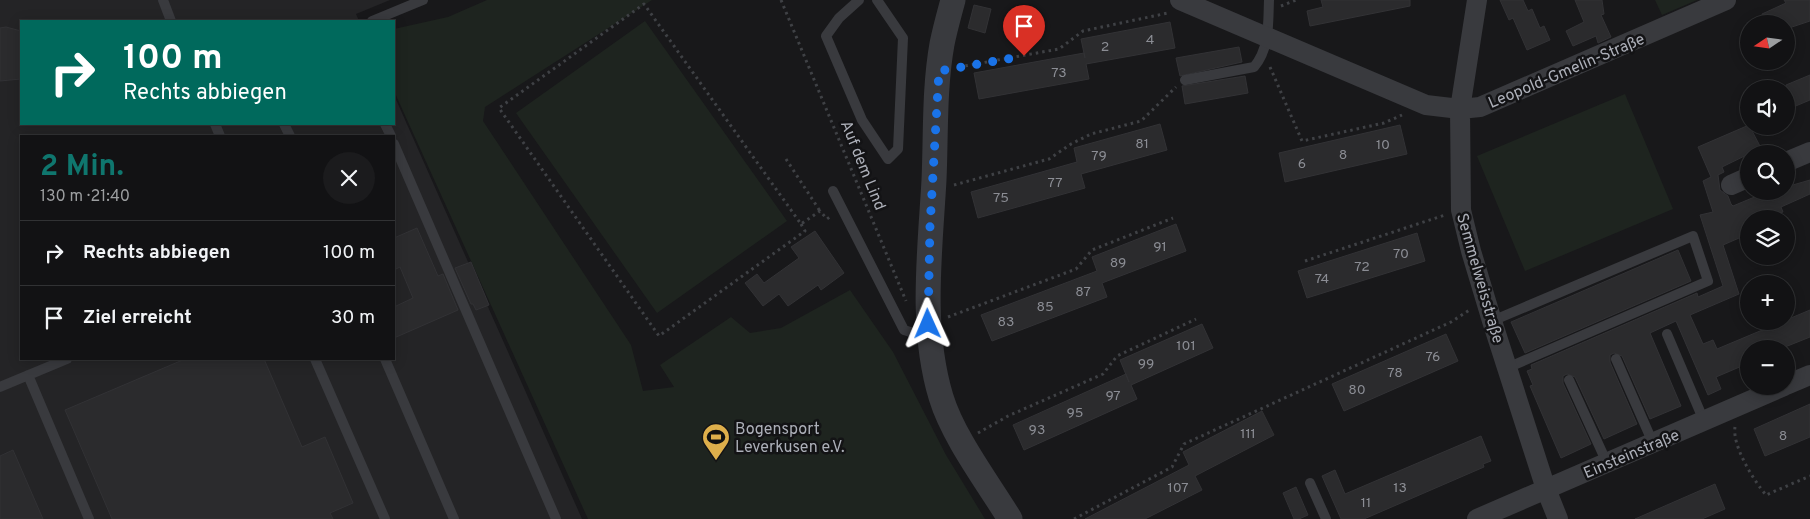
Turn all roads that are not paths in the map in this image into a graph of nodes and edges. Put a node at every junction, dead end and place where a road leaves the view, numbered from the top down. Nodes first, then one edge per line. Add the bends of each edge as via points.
1 (162, 0) edge
2 (423, 0) edge
3 (859, 0) edge
4 (877, 0) edge
5 (953, 0) edge
6 (1269, 0) edge
7 (1477, 0) edge
8 (1726, 0) edge
9 (1186, 3) edge
10 (172, 20) edge
11 (374, 20) edge
12 (1267, 38) junction
13 (1184, 80) road end
14 (1460, 109) junction
15 (395, 146) edge
16 (1810, 152) edge
17 (1795, 158) edge
18 (833, 192) dead end
19 (1492, 321) junction
20 (929, 331) junction
21 (1667, 334) dead end
22 (1616, 359) dead end
23 (65, 360) edge
24 (315, 360) edge
25 (385, 360) edge
26 (1507, 368) junction
27 (28, 375) junction
28 (1810, 375) edge
29 (1569, 380) dead end
30 (1795, 382) edge
31 (0, 387) edge
32 (1764, 395) edge
33 (1704, 421) junction
34 (1653, 443) junction
35 (1606, 463) junction
36 (1310, 484) dead end
37 (1546, 489) junction
38 (1503, 514) edge
39 (89, 519) edge
40 (385, 519) edge
41 (454, 519) edge
42 (556, 519) edge
43 (1010, 519) edge
44 (1326, 519) edge
45 (1477, 519) edge
46 (1558, 519) edge

1 - 10 lane
2 - 11 lane
3 - 4 lane via 839,18 826,36 862,120 888,159 898,150 903,38
5 - 20 street via 939,71 930,226
6 - 12 lane
7 - 14 street, Semmelweisstraße
8 - 14 street, Leopold-Gmelin-Straße via 1480,107
9 - 12 street, Leopold-Gmelin-Straße
12 - 13 lane via 1261,58 1254,66
12 - 14 street, Leopold-Gmelin-Straße via 1426,105
14 - 19 street, Semmelweisstraße via 1461,210
15 - 42 lane
16 - 17 street
18 - 20 lane via 904,330
19 - 26 street, Semmelweisstraße
19 - 26 lane via 1693,236 1708,281
20 - 43 street via 934,372 942,400 963,442
21 - 33 lane
22 - 34 lane
23 - 27 lane
24 - 40 lane
25 - 41 lane
26 - 37 street, Semmelweisstraße
27 - 31 lane
27 - 39 lane
28 - 30 street, Einsteinstraße
29 - 35 lane
32 - 33 street, Einsteinstraße
33 - 34 street, Einsteinstraße
34 - 35 street, Einsteinstraße
35 - 37 street, Einsteinstraße
36 - 44 lane
37 - 38 street, Einsteinstraße
37 - 46 street, Semmelweisstraße
38 - 45 street, Einsteinstraße

